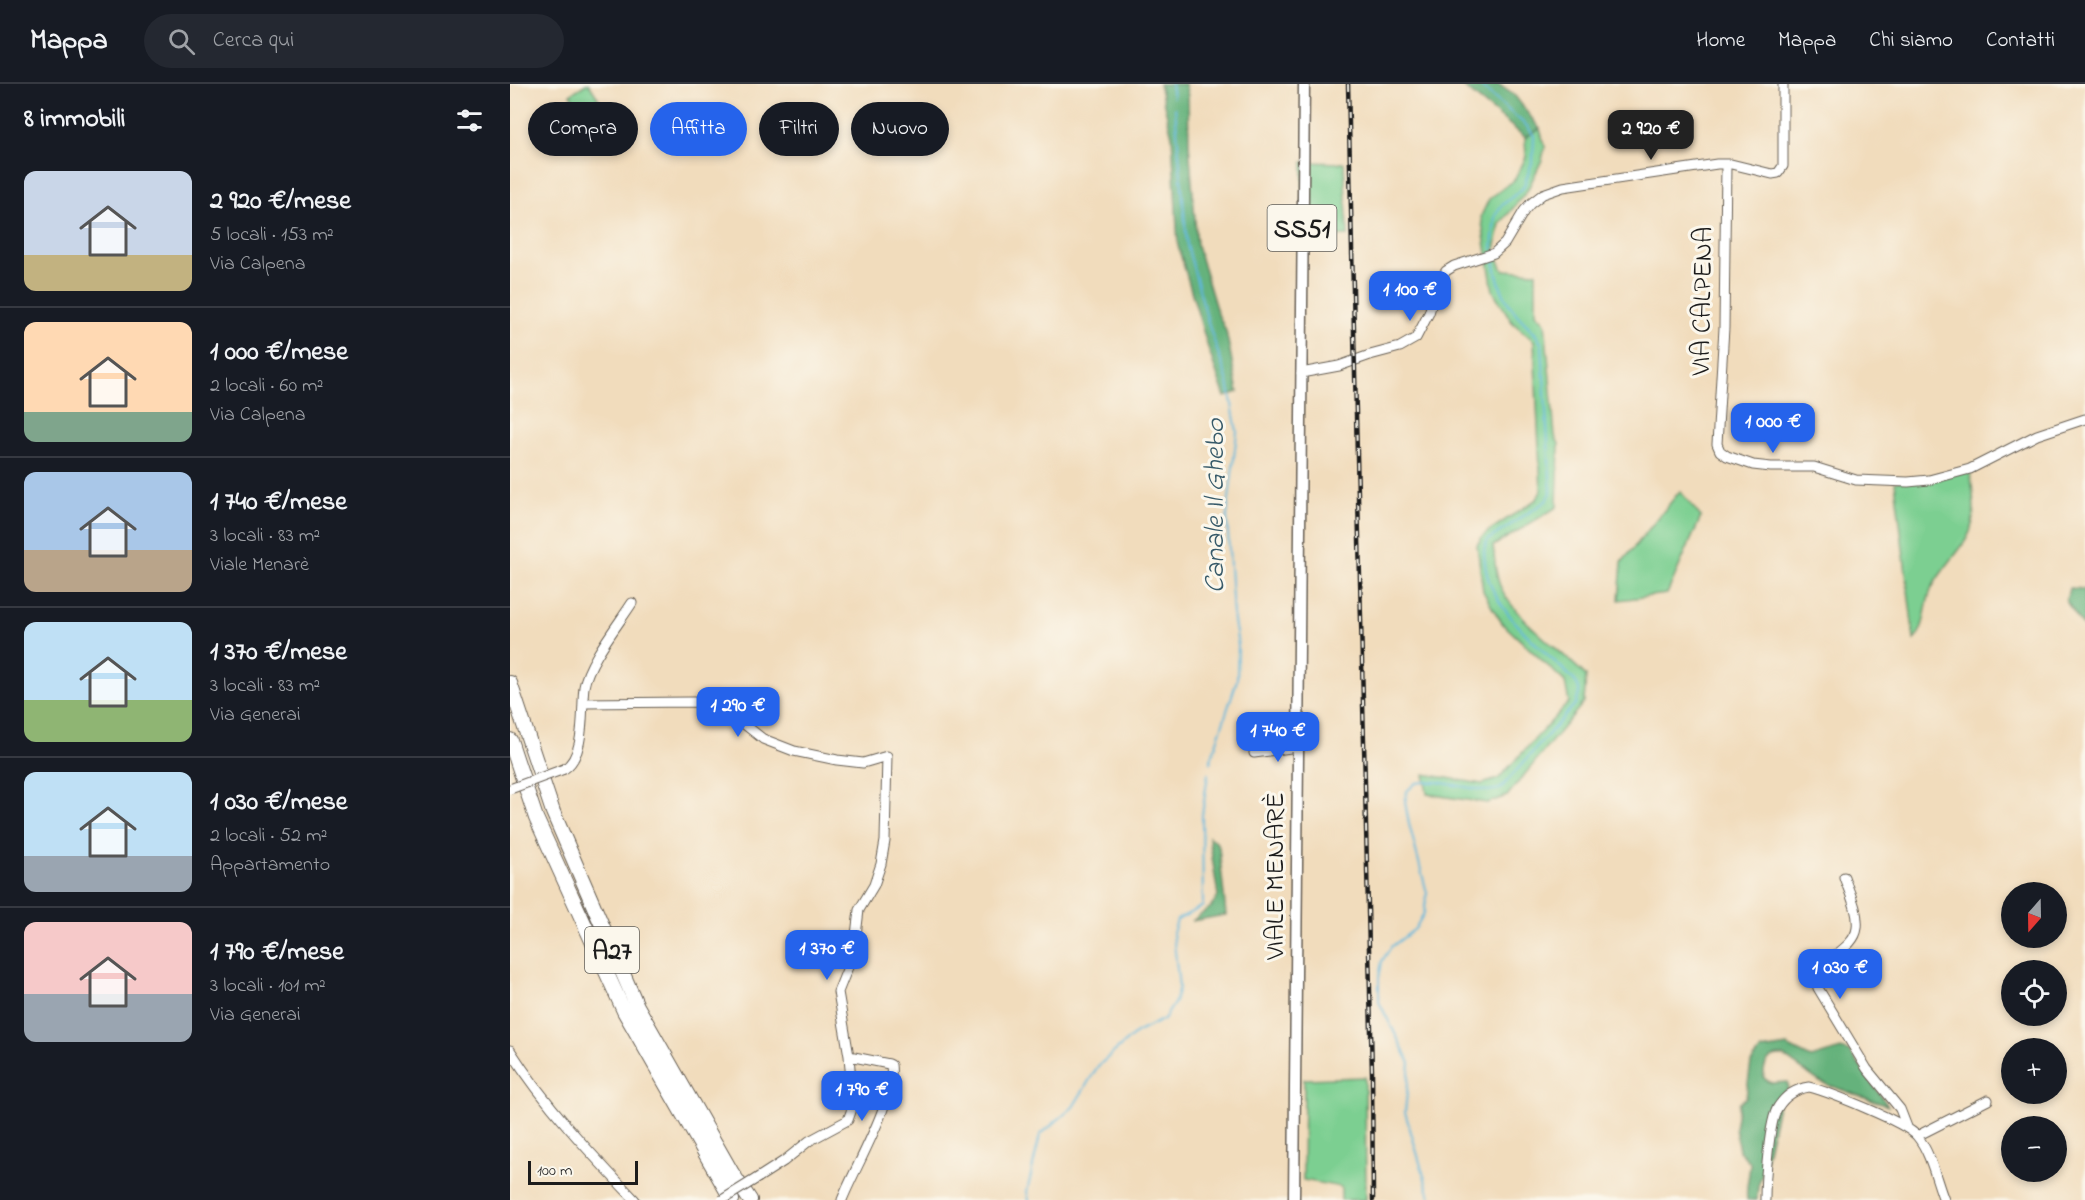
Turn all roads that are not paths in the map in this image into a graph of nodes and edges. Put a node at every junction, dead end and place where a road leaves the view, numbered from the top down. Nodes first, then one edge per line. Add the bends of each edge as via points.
1 (1304, 84) edge
2 (1783, 84) edge
3 (1726, 165) junction
4 (1301, 373) junction
5 (2085, 419) edge
6 (632, 603) dead end
7 (510, 683) edge
8 (584, 703) junction
9 (510, 740) edge
10 (1298, 747) junction
11 (1254, 753) dead end
12 (510, 789) edge
13 (1844, 877) dead end
14 (510, 1050) edge
15 (849, 1056) junction
16 (1988, 1100) dead end
17 (1906, 1127) junction
18 (1917, 1136) junction
19 (635, 1200) edge
20 (723, 1200) edge
21 (732, 1200) edge
22 (750, 1200) edge
23 (842, 1200) edge
24 (1294, 1200) edge
25 (1765, 1200) edge
26 (1944, 1200) edge

1 - 4 main road, SS51
2 - 3 street via 1781,170 1772,174
3 - 4 street via 1563,187 1543,194 1524,211 1505,243 1492,254 1446,271 1416,338 1339,366
3 - 5 street, VIA CALPENA via 1724,328 1717,444 1727,456 1753,465 1814,466 1856,480 1908,483 1970,469 2037,435
4 - 10 main road, VIALE MENARÈ / SS51
6 - 8 street via 590,670
7 - 22 highway, A27 via 553,812 637,1006
8 - 12 street, bridge via 576,757 570,766
8 - 15 street via 712,704 725,709 763,739 794,751 863,763 887,756 885,842 874,885 859,910 854,952 838,992
9 - 21 highway, A27 via 536,818 624,1011
10 - 11 street
10 - 24 main road, VIALE MENARÈ / SS51
13 - 17 street via 1857,919 1856,933 1819,970 1816,980 1867,1069 1900,1109
14 - 19 street via 556,1114
15 - 20 street, bridge via 853,1106 848,1120 809,1141
15 - 23 street via 889,1064 892,1073 886,1100
16 - 18 street
17 - 18 street
17 - 25 street via 1809,1087 1794,1091 1776,1112
18 - 26 street

